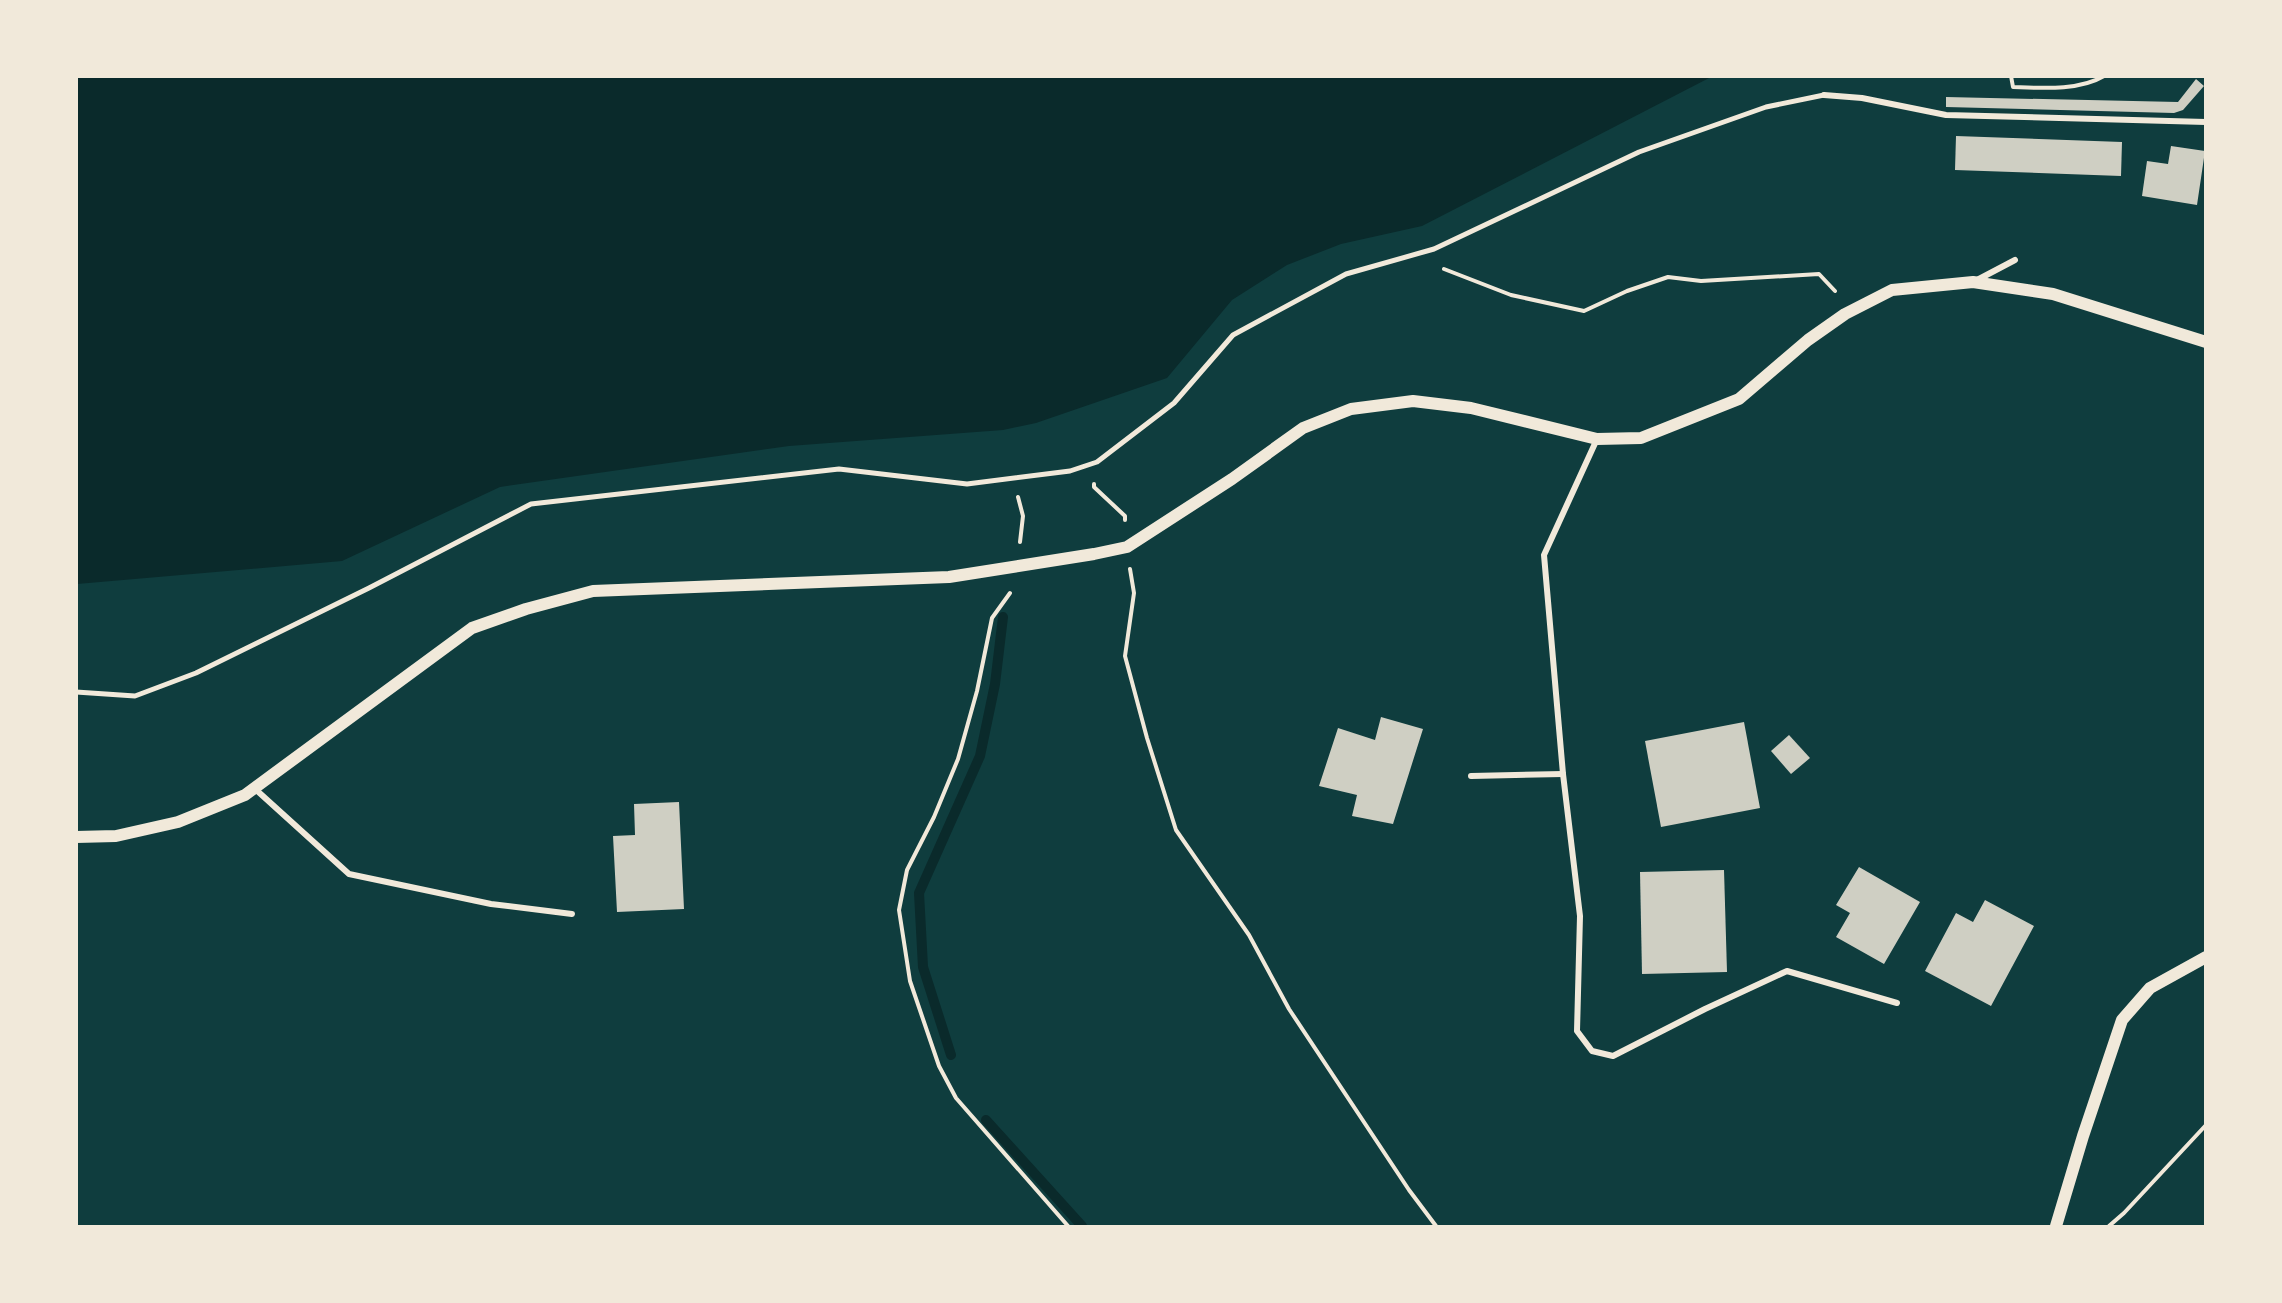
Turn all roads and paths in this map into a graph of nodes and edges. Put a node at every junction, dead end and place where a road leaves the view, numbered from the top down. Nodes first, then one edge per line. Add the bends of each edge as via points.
1 (2011, 76) edge
2 (2104, 76) edge
3 (1824, 95) joint
4 (2205, 122) edge
5 (1409, 256) junction
6 (2015, 260) dead end
7 (1973, 282) junction
8 (1845, 314) junction
9 (2205, 342) edge
10 (1597, 439) junction
11 (1097, 462) junction
12 (1013, 478) junction
13 (1127, 547) junction
14 (1019, 551) dead end
15 (1016, 585) dead end
16 (76, 692) edge
17 (1563, 774) junction
18 (1471, 776) dead end
19 (254, 788) junction
20 (76, 837) edge
21 (572, 914) dead end
22 (2205, 957) edge
23 (1897, 1003) dead end
24 (2205, 1125) edge
25 (1068, 1227) edge
26 (1436, 1227) edge
27 (2056, 1227) edge
28 (2109, 1227) edge

1 - 2 path via 2013,87 2039,88
3 - 4 street via 1862,98 1946,115
3 - 5 street via 1766,107 1639,152 1434,249
5 - 8 path via 1511,295 1584,311 1668,277 1701,281 1819,274 1837,293
5 - 11 street via 1346,274 1233,335 1174,403
6 - 7 street
7 - 8 main road via 1892,290
7 - 9 main road via 2053,294
8 - 10 main road via 1738,399 1641,438
10 - 13 main road via 1471,408 1413,402 1351,409 1303,428
10 - 17 street via 1544,555
11 - 12 street via 1070,471
11 - 13 path via 1094,487 1125,516
12 - 14 path via 1023,516
12 - 16 street via 967,484 839,469 531,504 196,673 135,696
13 - 19 main road via 949,577 593,591 526,609 472,628
13 - 26 path via 1134,593 1125,656 1176,830 1249,935 1289,1009
15 - 25 path via 992,618 958,759 907,870 898,910 910,981 939,1066 956,1098
17 - 18 street
17 - 23 street via 1580,916 1577,1031 1592,1051 1613,1056 1787,971
19 - 20 main road via 178,822 116,836
19 - 21 street via 349,874 491,904
22 - 27 main road via 2150,988 2122,1020
24 - 28 path

